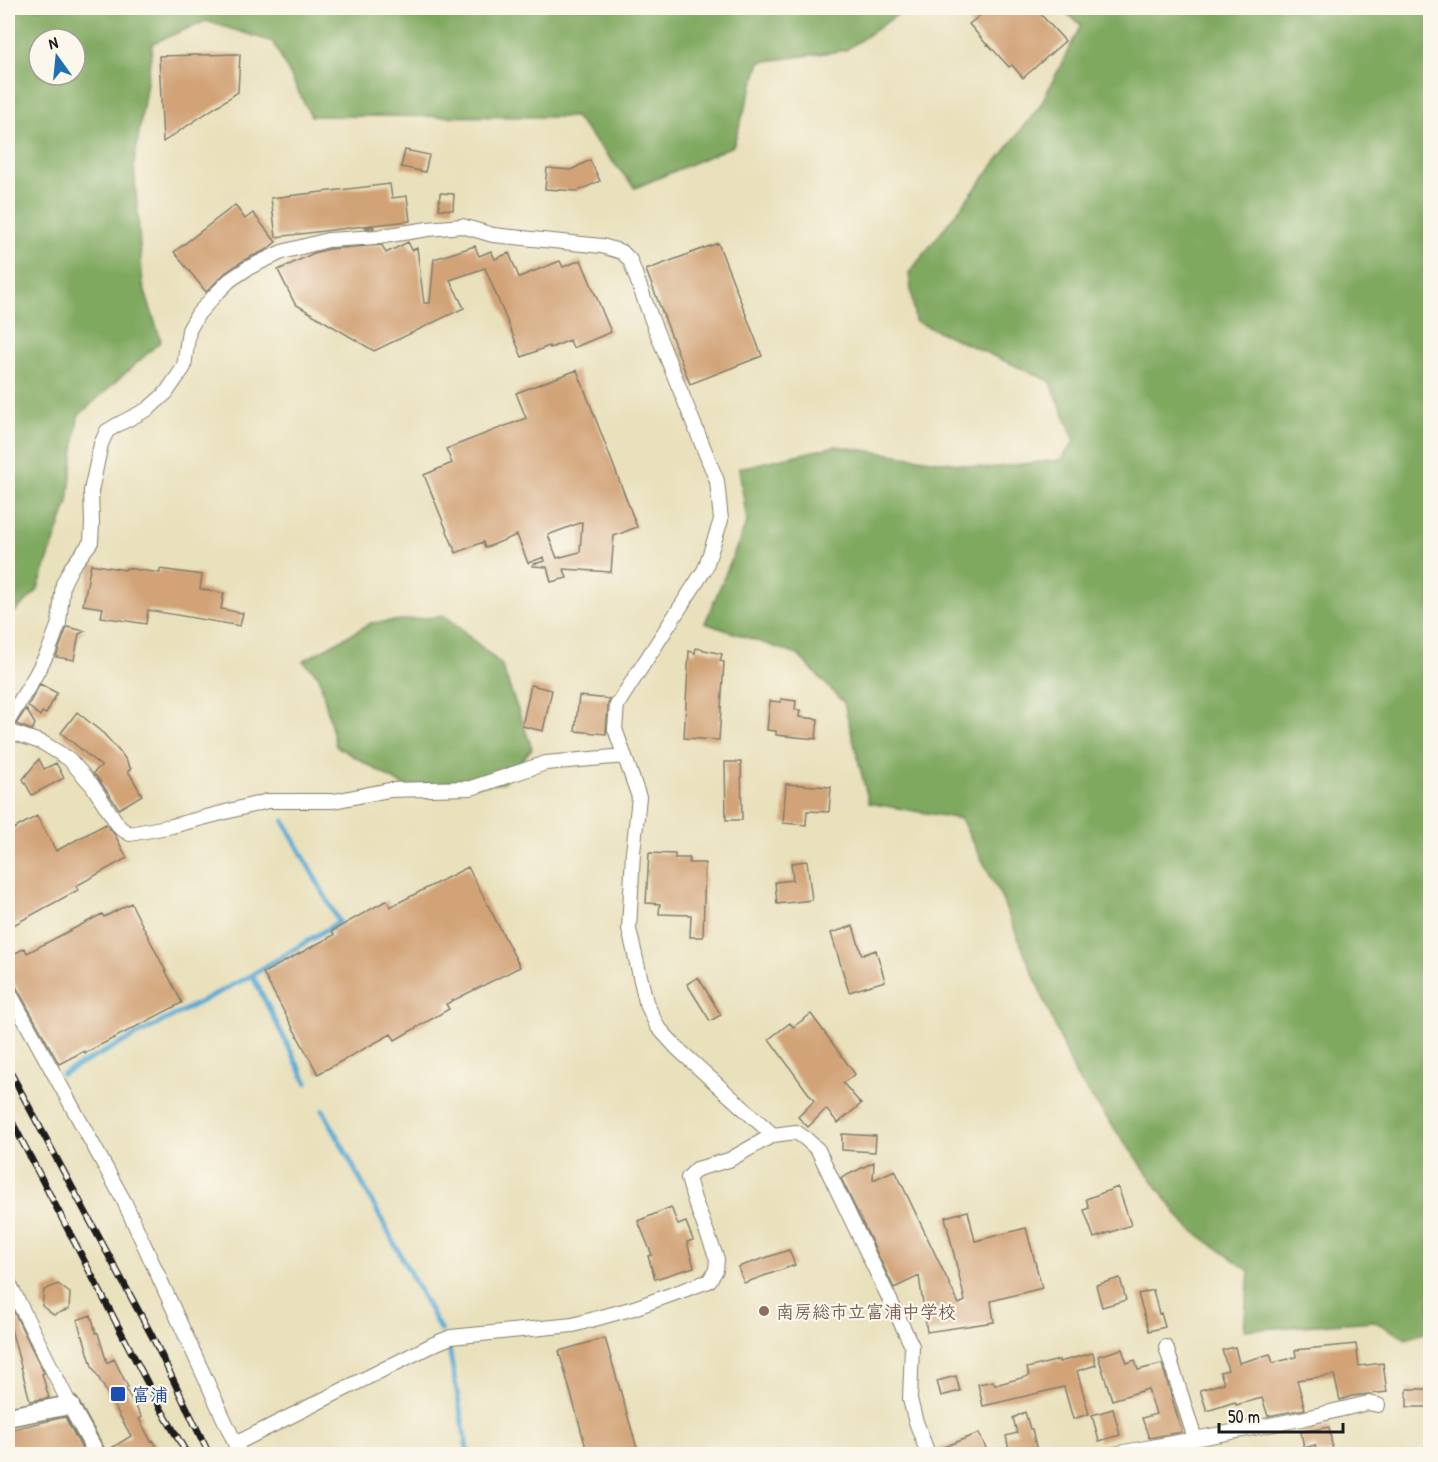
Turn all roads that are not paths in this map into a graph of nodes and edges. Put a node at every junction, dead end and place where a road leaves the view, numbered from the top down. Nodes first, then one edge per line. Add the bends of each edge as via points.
1 (8, 721) edge
2 (8, 731) edge
3 (625, 756) junction
4 (8, 990) edge
5 (773, 1135) junction
6 (8, 1281) edge
7 (1166, 1347) dead end
8 (70, 1405) junction
9 (1378, 1405) dead end
10 (8, 1417) edge
11 (1195, 1439) junction
12 (238, 1449) edge
13 (97, 1455) edge
14 (928, 1455) edge
15 (1114, 1455) edge

1 - 3 street via 49,650 59,623 63,584 91,542 91,491 107,431 148,409 166,393 184,367 189,330 215,295 230,279 282,252 328,240 462,226 493,235 602,246 622,252 630,260 717,481 721,520 705,569 616,705 615,729
2 - 3 street via 43,743 69,759 92,785 120,828 130,834 268,801 334,801 389,790 471,788 546,763
3 - 5 street via 639,797 629,929 646,1002 657,1026 678,1049
4 - 12 street via 124,1201
5 - 12 street via 729,1161 697,1169 688,1178 717,1259 709,1281 573,1325 451,1337
5 - 14 street via 796,1132 818,1149 912,1347 910,1399
6 - 8 street
7 - 11 street
8 - 10 main road
8 - 13 street
9 - 11 street via 1368,1403
11 - 15 street

